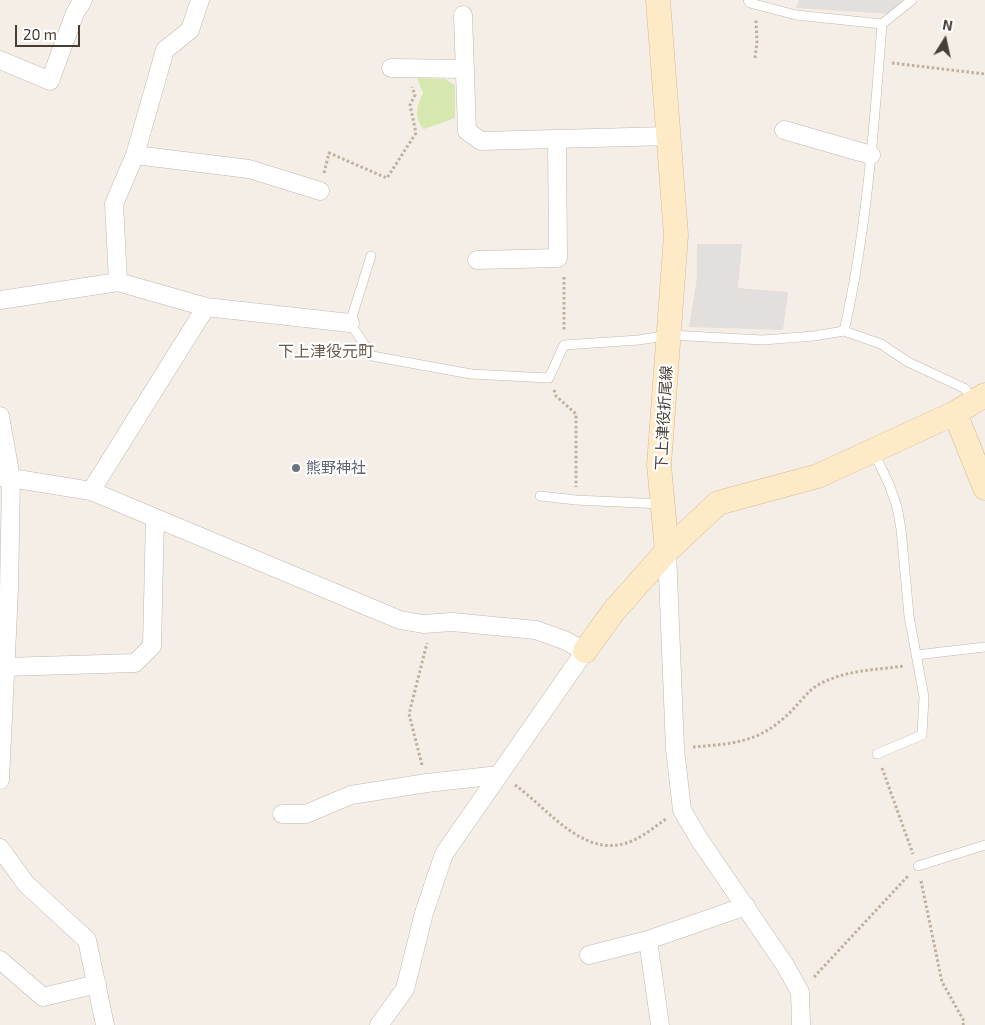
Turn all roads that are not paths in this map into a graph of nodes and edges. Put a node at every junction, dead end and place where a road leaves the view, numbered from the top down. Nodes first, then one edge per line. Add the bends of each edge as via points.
1 (83, 0) edge
2 (200, 0) edge
3 (658, 0) edge
4 (912, 0) edge
5 (749, 1) edge
6 (463, 14) dead end
7 (882, 24) junction
8 (0, 60) edge
9 (398, 68) road end
10 (465, 69) junction
11 (784, 130) dead end
12 (668, 136) junction
13 (557, 139) junction
14 (135, 155) junction
15 (871, 155) junction
16 (320, 191) road end
17 (371, 256) dead end
18 (476, 260) dead end
19 (118, 282) junction
20 (0, 300) edge
21 (206, 307) junction
22 (350, 323) junction
23 (844, 330) junction
24 (670, 335) junction
25 (980, 398) edge
26 (954, 413) junction
27 (0, 416) edge
28 (872, 451) junction
29 (6, 478) edge
30 (985, 488) edge
31 (91, 491) junction
32 (540, 496) dead end
33 (663, 504) junction
34 (155, 519) junction
35 (668, 551) junction
36 (4, 590) edge
37 (985, 647) edge
38 (3, 648) edge
39 (585, 651) junction
40 (918, 659) junction
41 (5, 667) junction
42 (878, 754) road end
43 (500, 775) junction
44 (0, 780) edge
45 (282, 814) dead end
46 (985, 845) edge
47 (0, 848) edge
48 (918, 866) road end
49 (746, 906) junction
50 (648, 940) junction
51 (589, 955) dead end
52 (0, 960) edge
53 (97, 984) junction
54 (105, 1025) edge
55 (379, 1025) edge
56 (660, 1025) edge
57 (802, 1025) edge

1 - 8 street via 75,13 50,81
2 - 14 street via 190,30 165,50
3 - 12 main road, 下上津役折尾線
4 - 7 lane
5 - 7 lane via 796,15
6 - 10 street
7 - 15 lane
9 - 10 street
10 - 13 street via 467,131 482,141
11 - 15 street
12 - 13 street
12 - 24 main road, 下上津役折尾線 via 676,235
13 - 18 street via 558,258
14 - 16 street via 249,169
14 - 19 street via 114,204
15 - 23 lane via 853,294
17 - 22 lane
19 - 20 street
19 - 21 street
21 - 22 street
21 - 31 street
22 - 24 lane via 372,356 470,374 550,378 564,345
23 - 24 lane via 763,340
23 - 25 lane via 881,344 908,362
24 - 33 main road, 下上津役折尾線 via 659,465
25 - 26 main road
26 - 28 main road
26 - 30 main road
27 - 29 street
28 - 35 main road via 818,476 718,503
28 - 40 lane via 889,484 902,529 909,616
29 - 31 street
29 - 36 street
31 - 34 street
32 - 33 lane
33 - 35 main road, 下上津役折尾線
34 - 39 street via 400,620 536,630
34 - 41 street via 152,646 135,663
35 - 39 main road via 612,612
35 - 49 street via 675,748 682,810
36 - 38 street
37 - 40 lane
38 - 41 street
39 - 43 street
40 - 42 lane via 924,697 922,735
41 - 44 street
43 - 45 street via 350,795 306,814
43 - 55 street via 444,854 424,913 405,989
46 - 48 lane
47 - 53 street via 26,884 87,940
49 - 50 street
49 - 57 street via 800,992
50 - 51 street
50 - 56 street
52 - 53 street via 42,997
53 - 54 street

